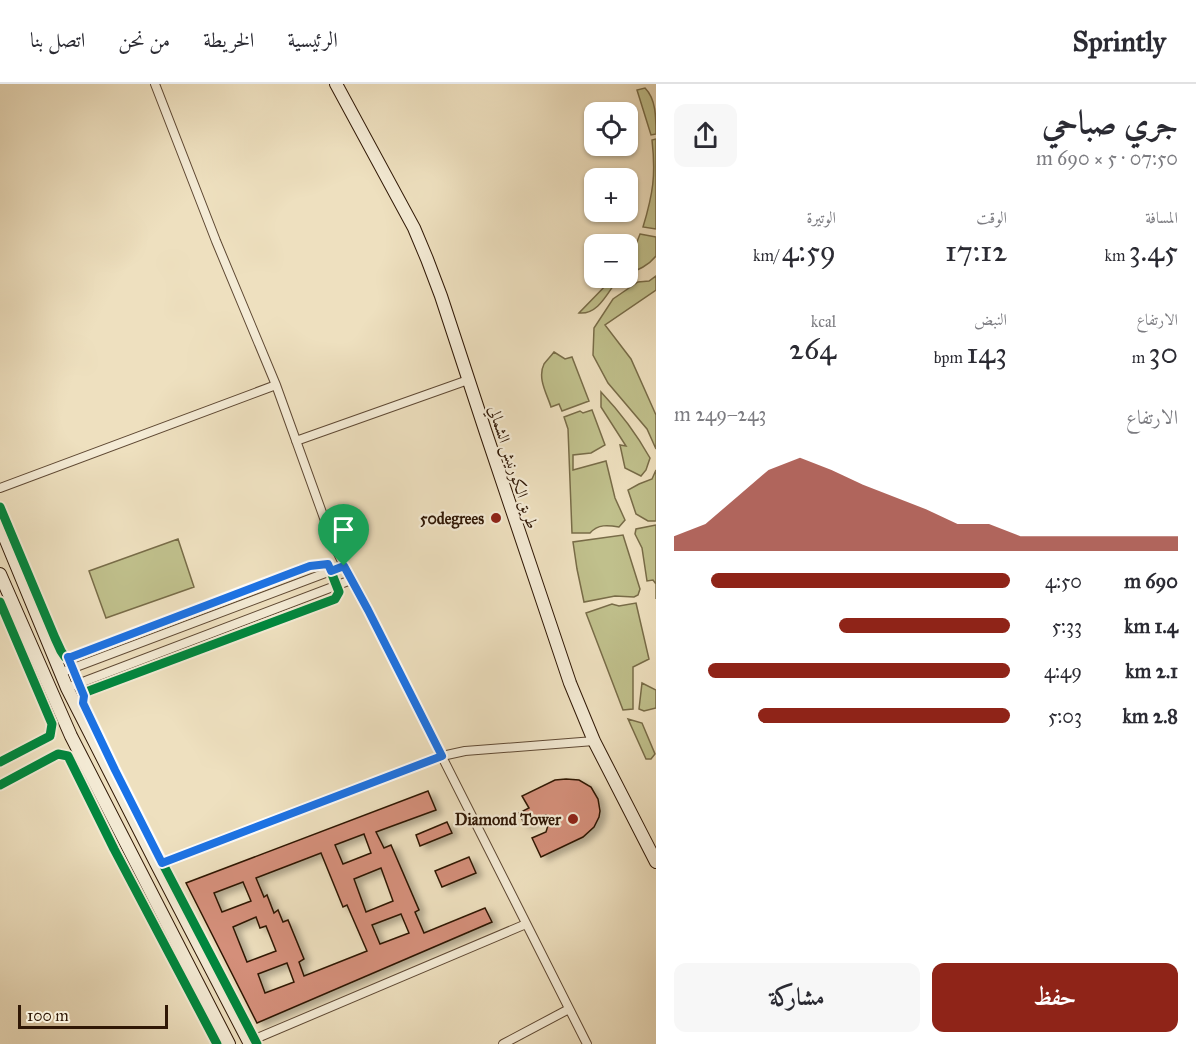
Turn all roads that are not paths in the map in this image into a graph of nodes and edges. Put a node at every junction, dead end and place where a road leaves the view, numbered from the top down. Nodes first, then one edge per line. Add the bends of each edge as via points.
1 (155, 84) edge
2 (336, 84) edge
3 (468, 380) junction
4 (276, 385) junction
5 (296, 441) junction
6 (0, 488) edge
7 (0, 526) edge
8 (344, 566) junction
9 (0, 574) edge
10 (351, 580) junction
11 (60, 673) junction
12 (68, 688) junction
13 (594, 741) junction
14 (442, 756) junction
15 (656, 862) edge
16 (157, 865) junction
17 (526, 924) junction
18 (569, 1009) junction
19 (249, 1043) edge
20 (229, 1044) edge
21 (503, 1044) edge
22 (586, 1044) edge

1 - 4 street
2 - 3 main road, طريق الكورنيش الشمالي via 414,228 435,278
3 - 5 street
3 - 13 main road, طريق الكورنيش الشمالي via 570,684
4 - 5 street
4 - 6 street
5 - 8 street
7 - 11 main road
8 - 10 street
8 - 11 street
9 - 20 main road via 71,736
10 - 12 street
10 - 14 street
11 - 12 main road
12 - 16 main road
13 - 14 street
13 - 15 main road, طريق الكورنيش الشمالي
14 - 16 street
14 - 17 street
16 - 19 main road
17 - 18 street
17 - 19 street
18 - 21 street
18 - 22 street

